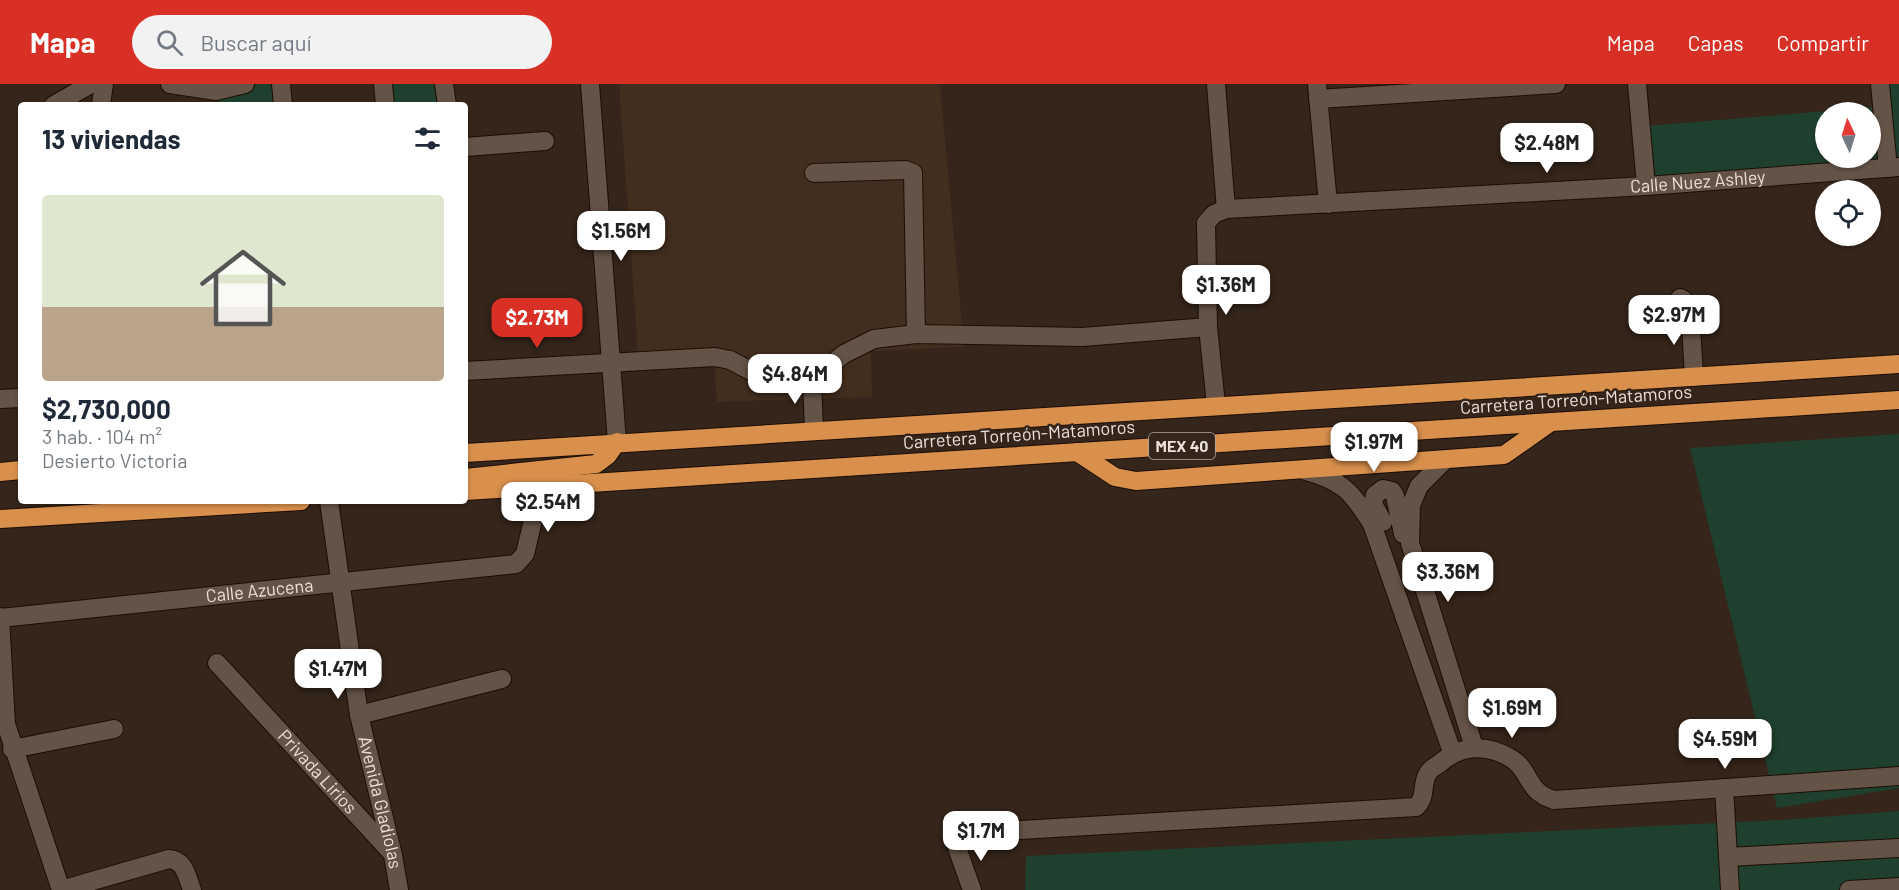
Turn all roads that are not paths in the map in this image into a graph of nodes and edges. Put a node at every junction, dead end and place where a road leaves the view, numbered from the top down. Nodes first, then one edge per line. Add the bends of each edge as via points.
1 (91, 84) edge
2 (104, 84) edge
3 (170, 84) edge
4 (245, 84) edge
5 (281, 84) edge
6 (383, 84) edge
7 (444, 84) edge
8 (590, 84) edge
9 (1216, 84) edge
10 (1556, 84) edge
11 (1637, 84) edge
12 (1880, 84) edge
13 (1317, 91) edge
14 (216, 98) edge
15 (59, 102) edge
16 (101, 102) edge
17 (283, 102) edge
18 (385, 102) edge
19 (447, 102) edge
20 (544, 141) dead end
21 (468, 147) edge
22 (1893, 167) edge
23 (814, 173) dead end
24 (1646, 186) junction
25 (1328, 204) junction
26 (1218, 213) junction
27 (1680, 298) dead end
28 (1208, 327) junction
29 (916, 334) junction
30 (611, 362) junction
31 (1899, 364) edge
32 (468, 371) edge
33 (1694, 377) junction
34 (812, 380) junction
35 (18, 398) edge
36 (0, 399) edge
37 (1899, 400) edge
38 (1216, 405) junction
39 (1551, 422) junction
40 (814, 430) junction
41 (616, 442) junction
42 (1077, 452) junction
43 (468, 453) edge
44 (1446, 459) junction
45 (1301, 469) junction
46 (18, 470) edge
47 (0, 472) edge
48 (468, 478) edge
49 (18, 483) edge
50 (0, 484) edge
51 (541, 486) junction
52 (468, 491) edge
53 (252, 504) edge
54 (329, 504) edge
55 (0, 519) edge
56 (1410, 543) junction
57 (1383, 556) junction
58 (340, 582) junction
59 (0, 618) edge
60 (217, 663) dead end
61 (502, 679) dead end
62 (359, 715) junction
63 (114, 729) dead end
64 (1474, 747) junction
65 (12, 749) junction
66 (1452, 753) junction
67 (1899, 776) edge
68 (1724, 788) junction
69 (1899, 848) edge
70 (393, 855) junction
71 (1728, 857) junction
72 (1899, 887) edge
73 (61, 890) edge
74 (192, 890) edge
75 (399, 890) edge
76 (972, 890) edge
77 (1730, 890) edge
78 (1849, 890) edge

1 - 15 street
2 - 16 street
3 - 14 street
4 - 14 street
5 - 17 street
6 - 18 street
7 - 19 street
8 - 30 street
9 - 26 street
10 - 13 street
11 - 24 street
12 - 22 street
13 - 25 street
20 - 21 street
22 - 24 street, Calle Nuez Ashley
23 - 29 street via 913,173
24 - 25 street, Calle Nuez Ashley
25 - 26 street, Calle Nuez Ashley
26 - 28 street via 1206,223
27 - 33 street via 1690,308
28 - 29 street via 1082,337
28 - 38 street
29 - 34 street via 874,339 857,346
30 - 32 street
30 - 34 street via 715,357 730,360 770,381
30 - 41 street
31 - 33 highway, MEX 40
33 - 38 highway, MEX 40
34 - 40 street
35 - 36 street
37 - 39 highway, Carretera Torreón-Matamoros / MEX 40
38 - 40 highway, MEX 40
39 - 42 highway, Carretera Torreón-Matamoros / MEX 40
39 - 44 highway via 1504,455
40 - 41 highway, MEX 40
41 - 43 highway, MEX 40
41 - 48 highway via 596,464
42 - 45 highway via 1115,477 1136,481
42 - 51 highway, Carretera Torreón-Matamoros / MEX 40
44 - 45 highway
44 - 56 street via 1419,486 1411,505
45 - 57 street via 1331,478 1352,493 1372,524
46 - 47 highway
49 - 50 highway
51 - 52 highway, Carretera Torreón-Matamoros / MEX 40
51 - 58 street, Calle Azucena via 520,562
53 - 55 highway
54 - 58 street, Avenida Gladiolas
56 - 57 street via 1401,531 1395,496 1383,489 1375,495 1373,504 1387,537
56 - 64 street
57 - 66 street
58 - 59 street, Calle Azucena
58 - 62 street, Avenida Gladiolas
59 - 65 street via 3,706
60 - 70 street, Privada Lirios
61 - 62 street
62 - 70 street, Avenida Gladiolas
63 - 65 street
64 - 66 street
64 - 68 street via 1514,760 1540,796 1554,800
65 - 73 street
66 - 76 street via 1427,773 1422,802 1416,807 967,833 956,845
67 - 68 street
68 - 71 street
69 - 71 street
70 - 75 street, Avenida Gladiolas
71 - 77 street
72 - 78 street
73 - 74 street via 169,859 184,867

